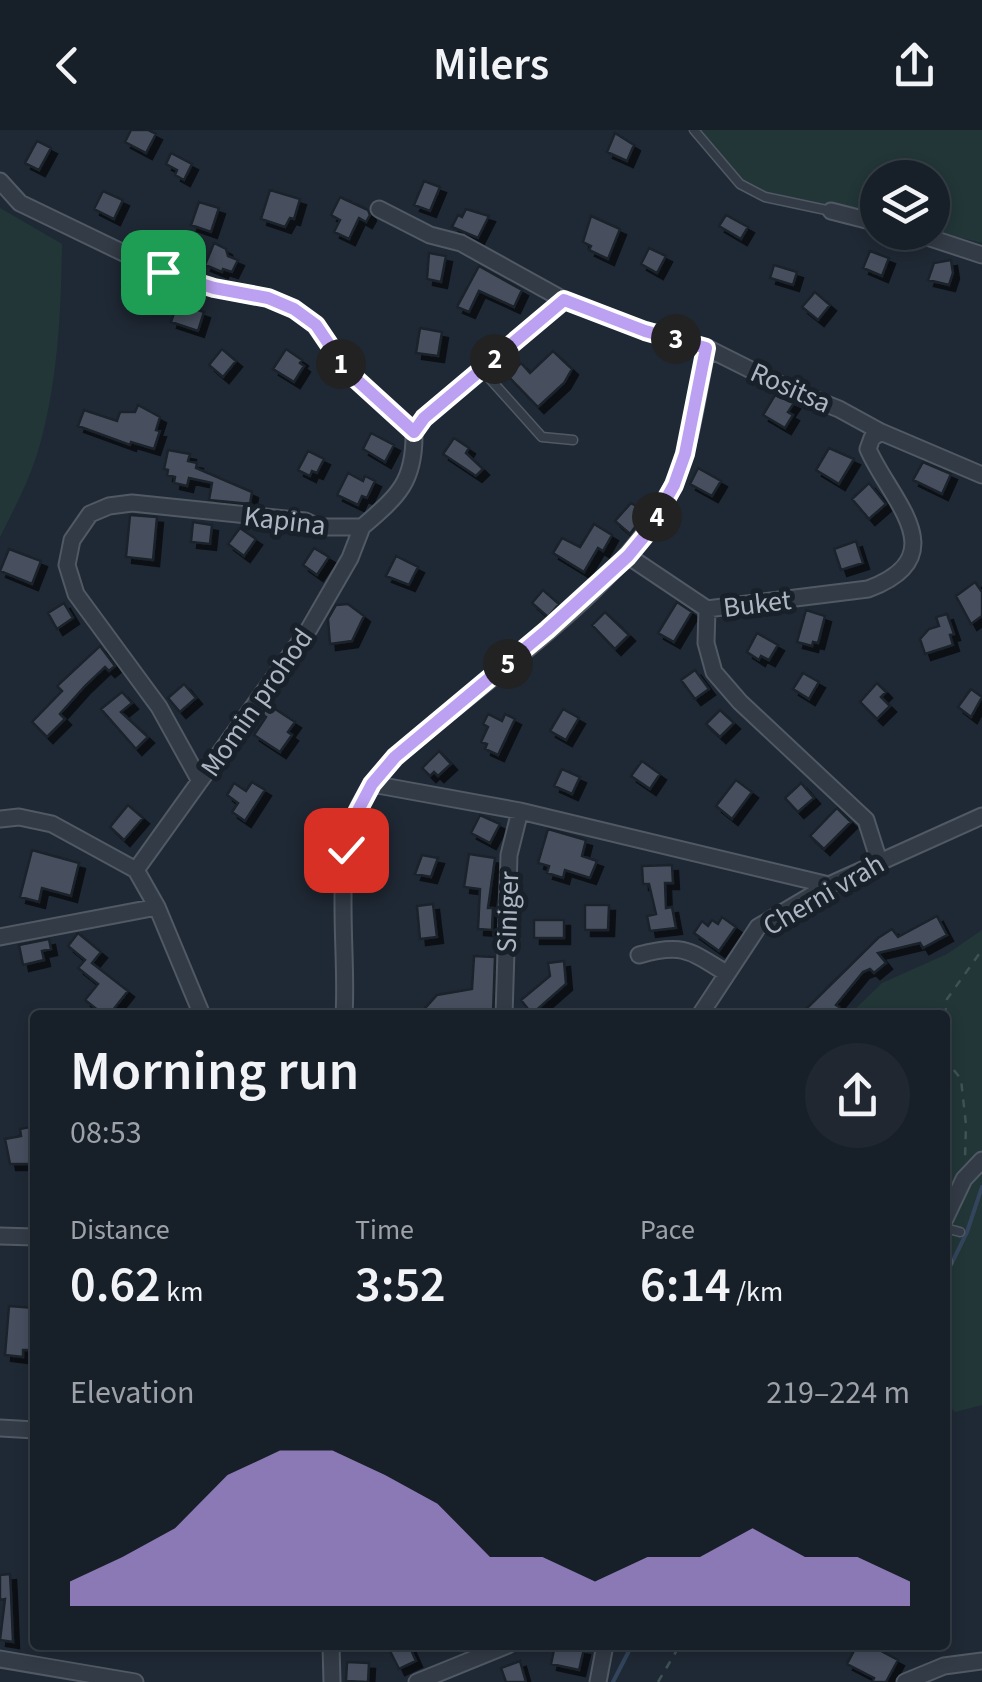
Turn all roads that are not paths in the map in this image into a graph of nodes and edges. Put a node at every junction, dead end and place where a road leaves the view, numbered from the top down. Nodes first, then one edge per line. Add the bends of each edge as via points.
1 (694, 130) edge
2 (0, 182) edge
3 (379, 208) dead end
4 (831, 211) joint
5 (860, 219) edge
6 (950, 244) edge
7 (982, 254) edge
8 (564, 300) junction
9 (706, 348) junction
10 (482, 370) junction
11 (414, 432) junction
12 (881, 432) junction
13 (573, 440) dead end
14 (982, 475) edge
15 (362, 527) junction
16 (628, 556) junction
17 (706, 610) junction
18 (200, 781) junction
19 (372, 784) junction
20 (520, 811) junction
21 (982, 816) edge
22 (0, 819) edge
23 (879, 860) junction
24 (136, 870) junction
25 (830, 884) junction
26 (157, 907) junction
27 (0, 936) edge
28 (639, 955) dead end
29 (726, 973) junction
30 (200, 1010) edge
31 (344, 1010) edge
32 (504, 1010) edge
33 (703, 1010) edge
34 (982, 1160) edge
35 (950, 1208) edge
36 (950, 1229) edge
37 (960, 1232) dead end
38 (0, 1236) edge
39 (30, 1237) edge
40 (0, 1428) edge
41 (30, 1430) edge
42 (332, 1650) edge
43 (496, 1650) edge
44 (604, 1650) edge
45 (0, 1659) edge
46 (982, 1661) edge
47 (135, 1682) edge
48 (332, 1682) edge
49 (417, 1682) edge
50 (598, 1682) edge
51 (905, 1682) edge

1 - 4 lane via 740,184 765,197
2 - 11 street via 20,203 163,272 294,309 316,325 347,371
3 - 8 street, Rositsa via 430,236 461,243
4 - 5 street
6 - 7 street
8 - 9 street, Rositsa
8 - 10 street
9 - 12 street, Rositsa
9 - 16 street via 685,454 658,516
10 - 11 street
10 - 13 lane via 542,437
11 - 15 street, Kapina via 404,486
12 - 14 street, Rositsa
12 - 17 street, Buket via 868,449 914,530 911,550 888,582
15 - 18 street, Momin prohod via 310,629
15 - 18 street, Kapina via 132,503 90,514 72,540 67,565 76,594 159,707
16 - 17 street
16 - 19 street
17 - 23 street, Buket via 714,672 866,820
18 - 24 street, Momin prohod
19 - 20 street
19 - 31 street via 346,850
20 - 25 street
20 - 32 street, Siniger via 508,855
21 - 23 street, Cherni vrah
22 - 24 street via 52,824
23 - 25 street, Cherni vrah
24 - 26 street
25 - 29 street, Cherni vrah via 758,928
26 - 27 street
26 - 30 street
28 - 29 street via 670,947
29 - 33 street, Cherni vrah
34 - 35 street
36 - 37 lane
38 - 39 street
40 - 41 street
42 - 48 street
43 - 49 street
44 - 50 street
45 - 47 street
46 - 51 street via 944,1666

